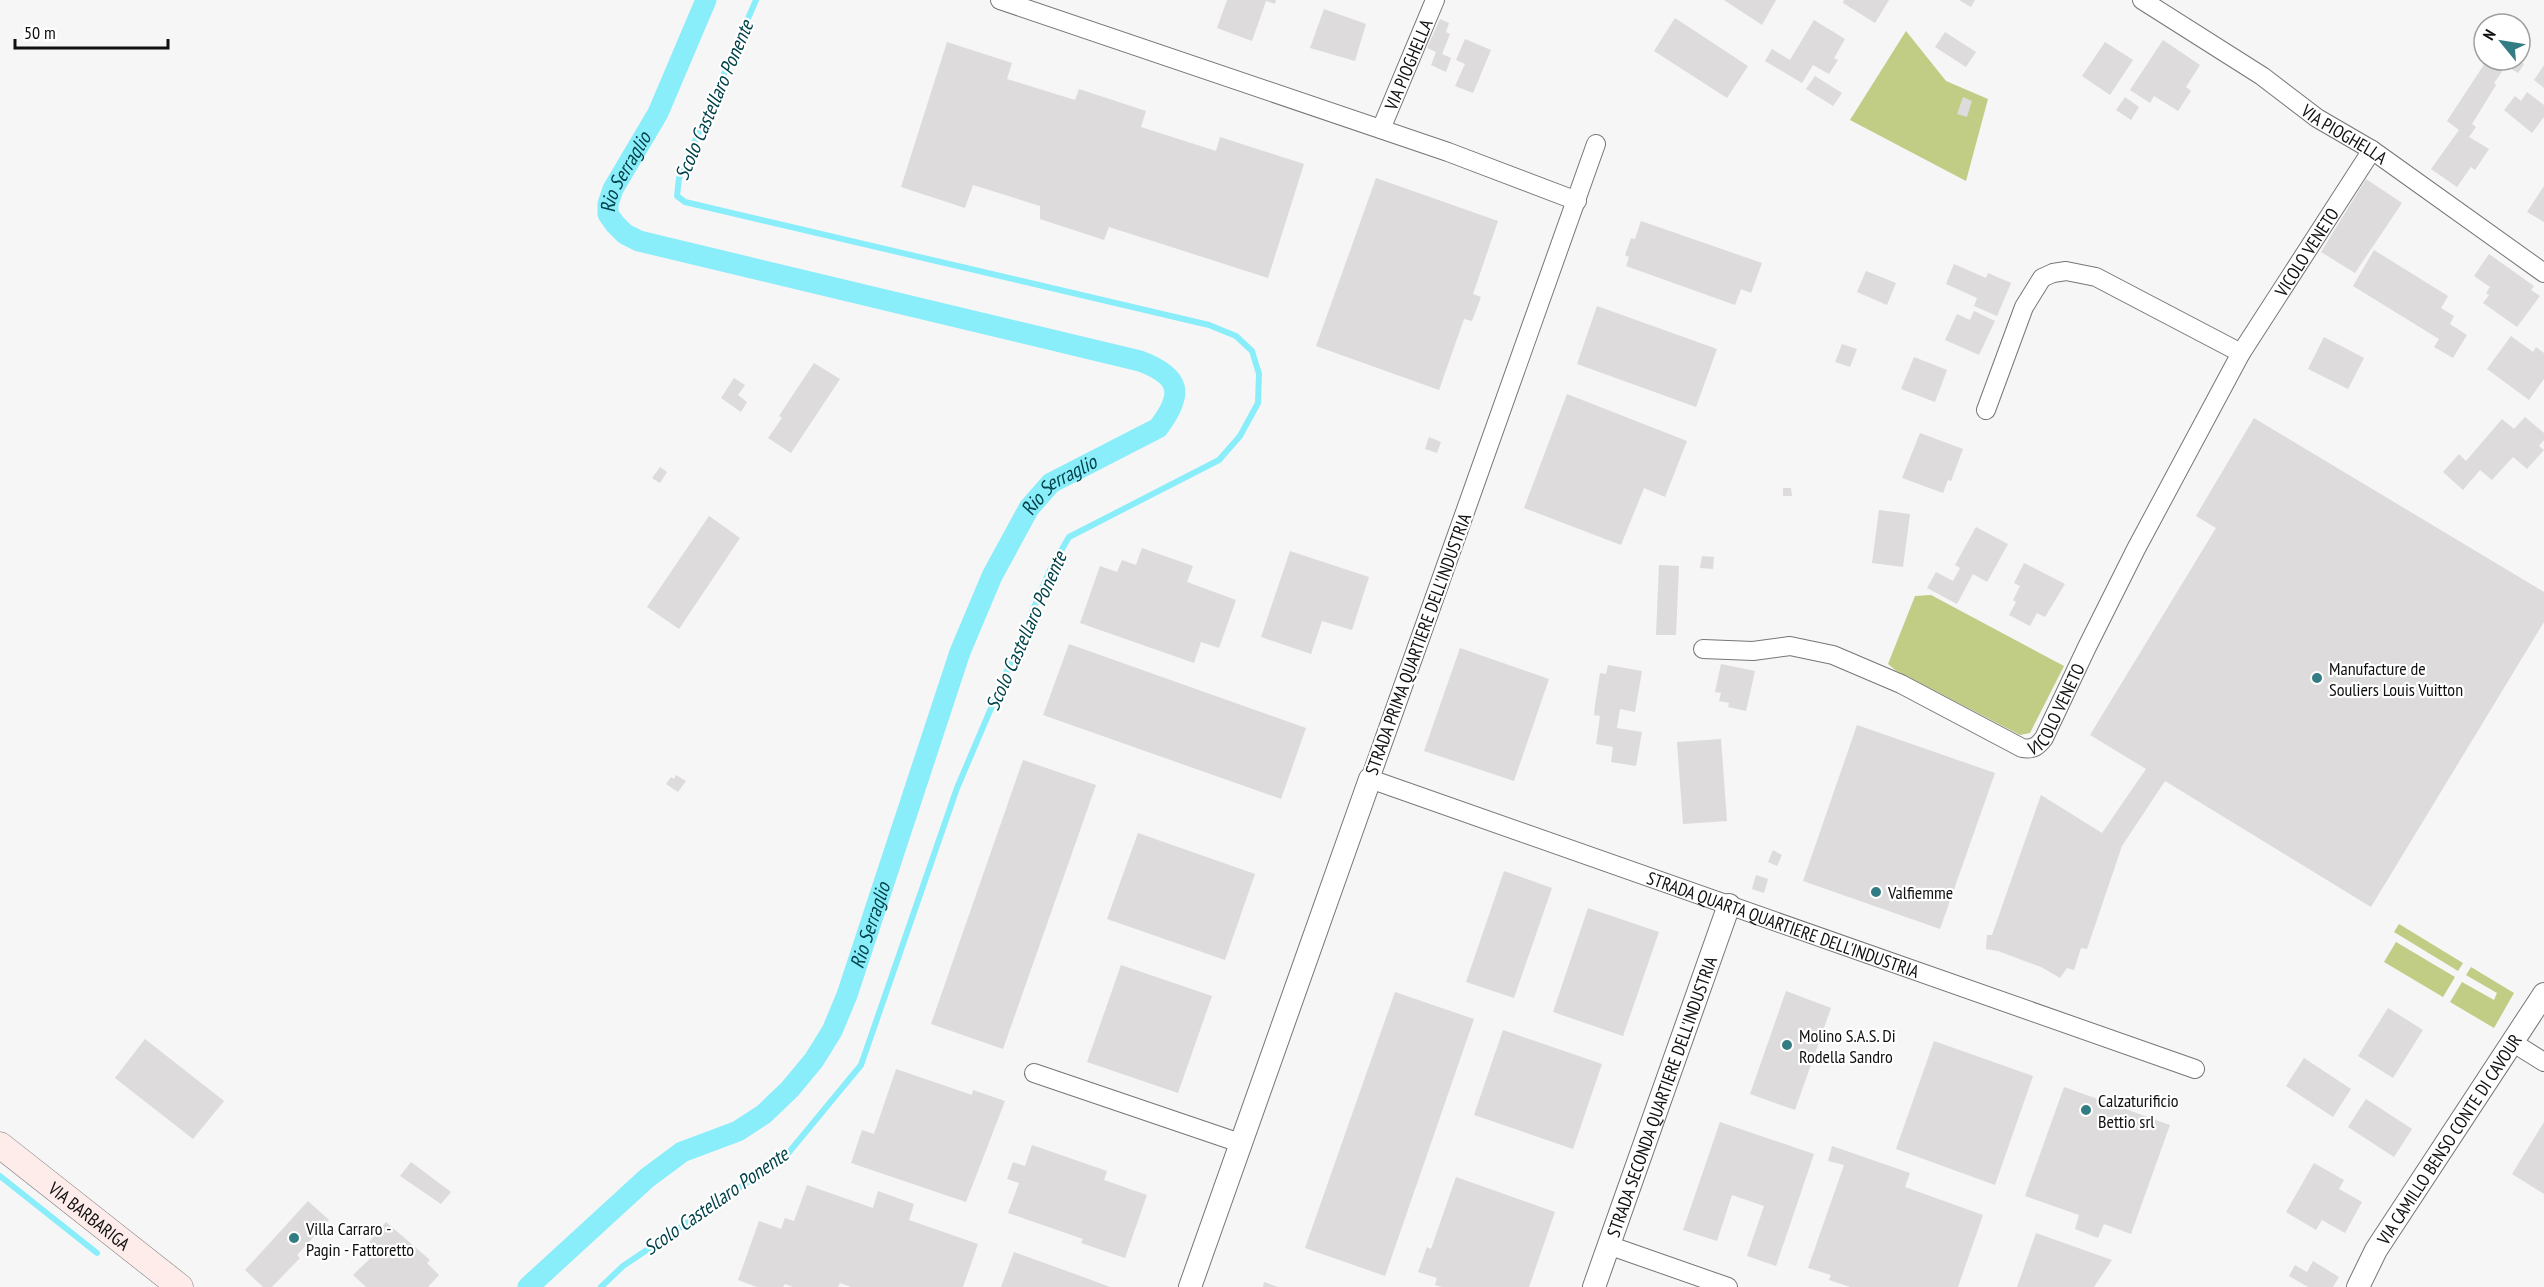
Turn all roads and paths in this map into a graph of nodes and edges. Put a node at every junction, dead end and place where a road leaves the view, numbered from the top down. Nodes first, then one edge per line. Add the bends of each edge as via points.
1 (1000, 0) edge
2 (1435, 0) edge
3 (2142, 0) edge
4 (1381, 129) junction
5 (1596, 144) dead end
6 (2372, 150) junction
7 (1577, 201) junction
8 (2544, 273) edge
9 (2241, 353) junction
10 (1986, 411) dead end
11 (1703, 649) dead end
12 (1370, 779) junction
13 (1729, 905) junction
14 (2544, 994) edge
15 (2512, 1042) junction
16 (2544, 1062) edge
17 (2195, 1069) dead end
18 (1034, 1073) dead end
19 (1240, 1143) junction
20 (0, 1145) edge
21 (1608, 1245) junction
22 (180, 1287) edge
23 (1190, 1287) edge
24 (1594, 1287) edge
25 (1728, 1287) edge
26 (2358, 1287) edge

1 - 4 street
2 - 4 street, VIA PIOGHELLA
3 - 6 street, VIA PIOGHELLA via 2262,76 2317,118
4 - 7 street
5 - 7 street, STRADA PRIMA QUARTIERE DELL'INDUSTRIA
6 - 8 street, VIA PIOGHELLA
6 - 9 street, VICOLO VENETO
7 - 12 street, STRADA PRIMA QUARTIERE DELL'INDUSTRIA
9 - 10 street via 2096,277 2066,271 2053,273 2042,278 2024,307
9 - 11 street, VICOLO VENETO via 2136,549 2038,746 2022,748 1901,684 1833,655 1790,646 1754,651
12 - 13 street, STRADA QUARTA QUARTIERE DELL'INDUSTRIA
12 - 19 street, STRADA PRIMA QUARTIERE DELL'INDUSTRIA
13 - 17 street, STRADA QUARTA QUARTIERE DELL'INDUSTRIA
13 - 21 street, STRADA SECONDA QUARTIERE DELL'INDUSTRIA
14 - 15 street, VIA CAMILLO BENSO CONTE DI CAVOUR
15 - 16 street
15 - 26 street, VIA CAMILLO BENSO CONTE DI CAVOUR via 2376,1250
18 - 19 street
19 - 23 street, STRADA PRIMA QUARTIERE DELL'INDUSTRIA
20 - 22 main road, VIA BARBARIGA
21 - 24 street, STRADA SECONDA QUARTIERE DELL'INDUSTRIA
21 - 25 street

